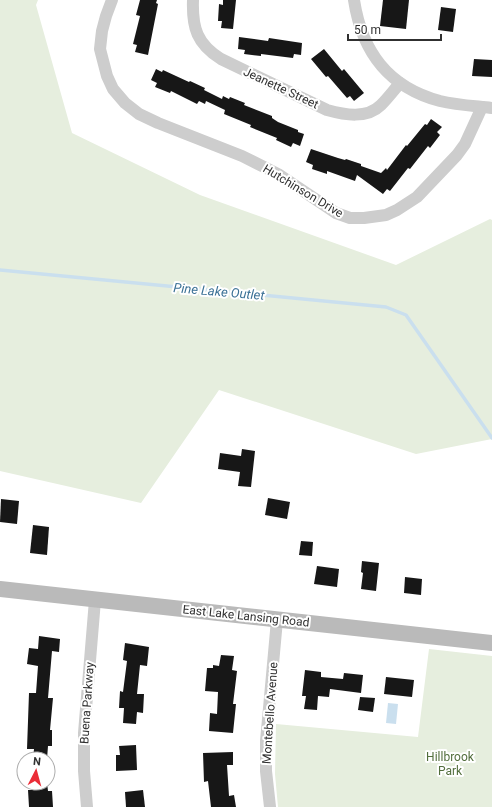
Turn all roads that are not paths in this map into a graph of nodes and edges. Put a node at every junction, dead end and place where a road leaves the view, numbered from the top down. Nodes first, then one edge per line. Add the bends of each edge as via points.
1 (112, 0) edge
2 (193, 0) edge
3 (354, 0) edge
4 (400, 83) junction
5 (487, 108) edge
6 (0, 589) edge
7 (95, 600) junction
8 (277, 620) junction
9 (492, 642) edge
10 (87, 807) edge
11 (270, 807) edge

1 - 5 street, Hutchinson Drive via 102,31 100,49 113,89 125,102 139,114 158,123 242,156 278,174 336,213 350,218 386,215 417,197 457,156
2 - 4 street, Jeanette Street via 198,37 212,54 327,110 342,115 369,112 380,106
3 - 4 street via 365,42 376,60
4 - 5 street via 440,101
6 - 7 street, East Lake Lansing Road
7 - 8 street, East Lake Lansing Road
7 - 10 street, Buena Parkway via 84,733
8 - 9 street, East Lake Lansing Road
8 - 11 street, Montebello Avenue via 266,741

